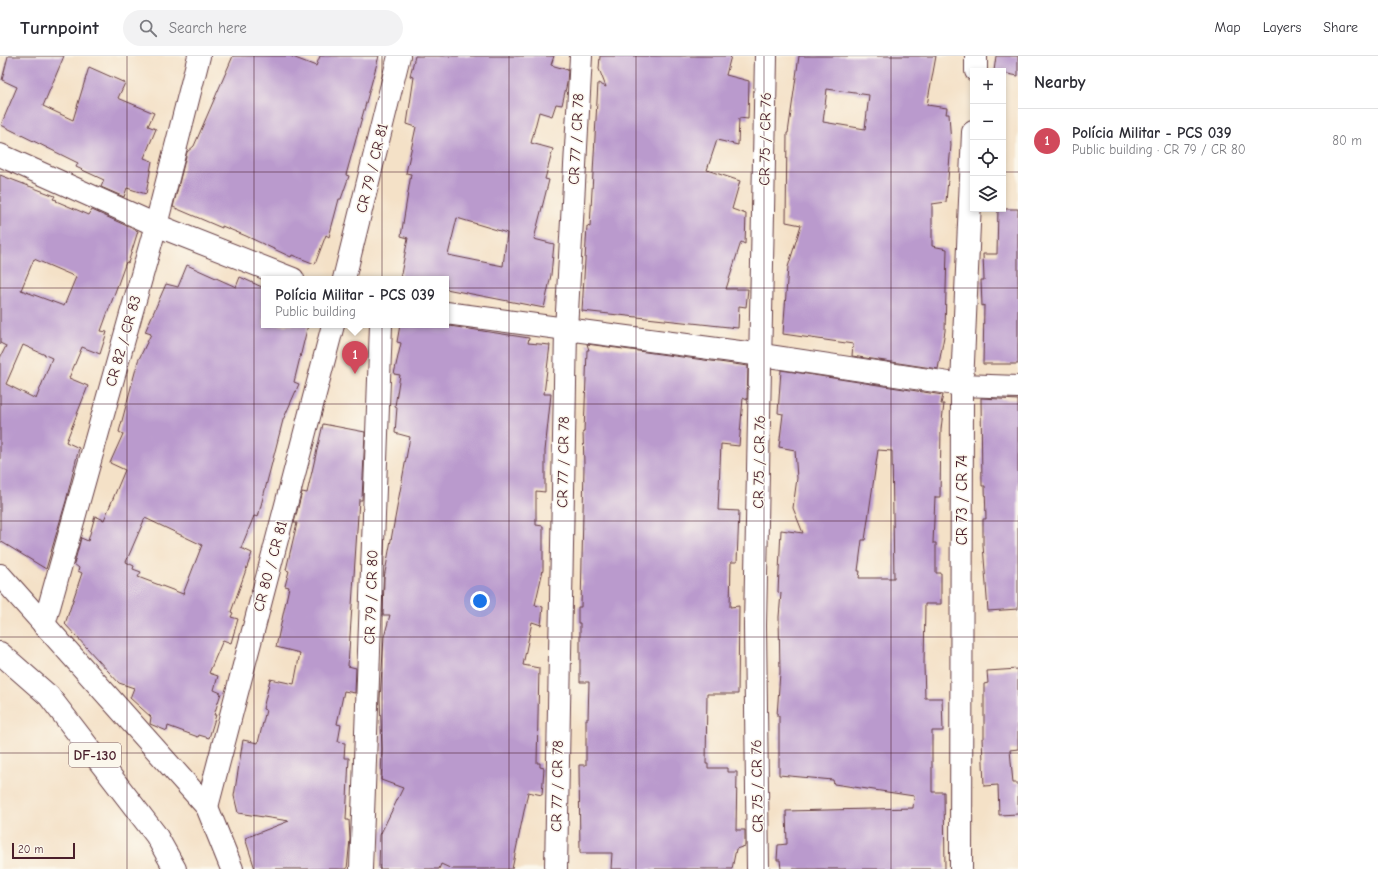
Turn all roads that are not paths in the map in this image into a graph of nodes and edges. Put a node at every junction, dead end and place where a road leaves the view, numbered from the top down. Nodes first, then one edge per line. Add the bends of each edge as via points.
1 (199, 56) edge
2 (399, 56) edge
3 (581, 56) edge
4 (766, 56) edge
5 (976, 56) edge
6 (976, 68) edge
7 (973, 140) edge
8 (0, 156) edge
9 (156, 225) junction
10 (285, 276) edge
11 (345, 276) edge
12 (449, 313) edge
13 (332, 328) edge
14 (381, 328) edge
15 (566, 330) junction
16 (762, 355) junction
17 (962, 385) junction
18 (1018, 387) edge
19 (0, 575) edge
20 (44, 625) junction
21 (0, 654) edge
22 (207, 807) junction
23 (175, 869) edge
24 (232, 869) edge
25 (361, 869) edge
26 (556, 869) edge
27 (758, 869) edge
28 (961, 869) edge

1 - 9 street, CR 82 / CR 83
2 - 11 street, CR 79 / CR 81
3 - 15 street, CR 77 / CR 78
4 - 16 street, CR 75 / CR 76
5 - 6 street
7 - 17 street, CR 73 / CR 74
8 - 9 street
9 - 10 street
9 - 20 street, CR 82 / CR 83
12 - 15 street
13 - 22 street, CR 80 / CR 81
14 - 25 street, CR 79 / CR 80
15 - 16 street
15 - 26 street, CR 77 / CR 78
16 - 17 street
16 - 27 street, CR 75 / CR 76 via 755,626
17 - 18 street
17 - 28 street, CR 73 / CR 74
19 - 20 street
20 - 22 street
21 - 23 street, DF-130 via 48,696 156,835
22 - 24 street

